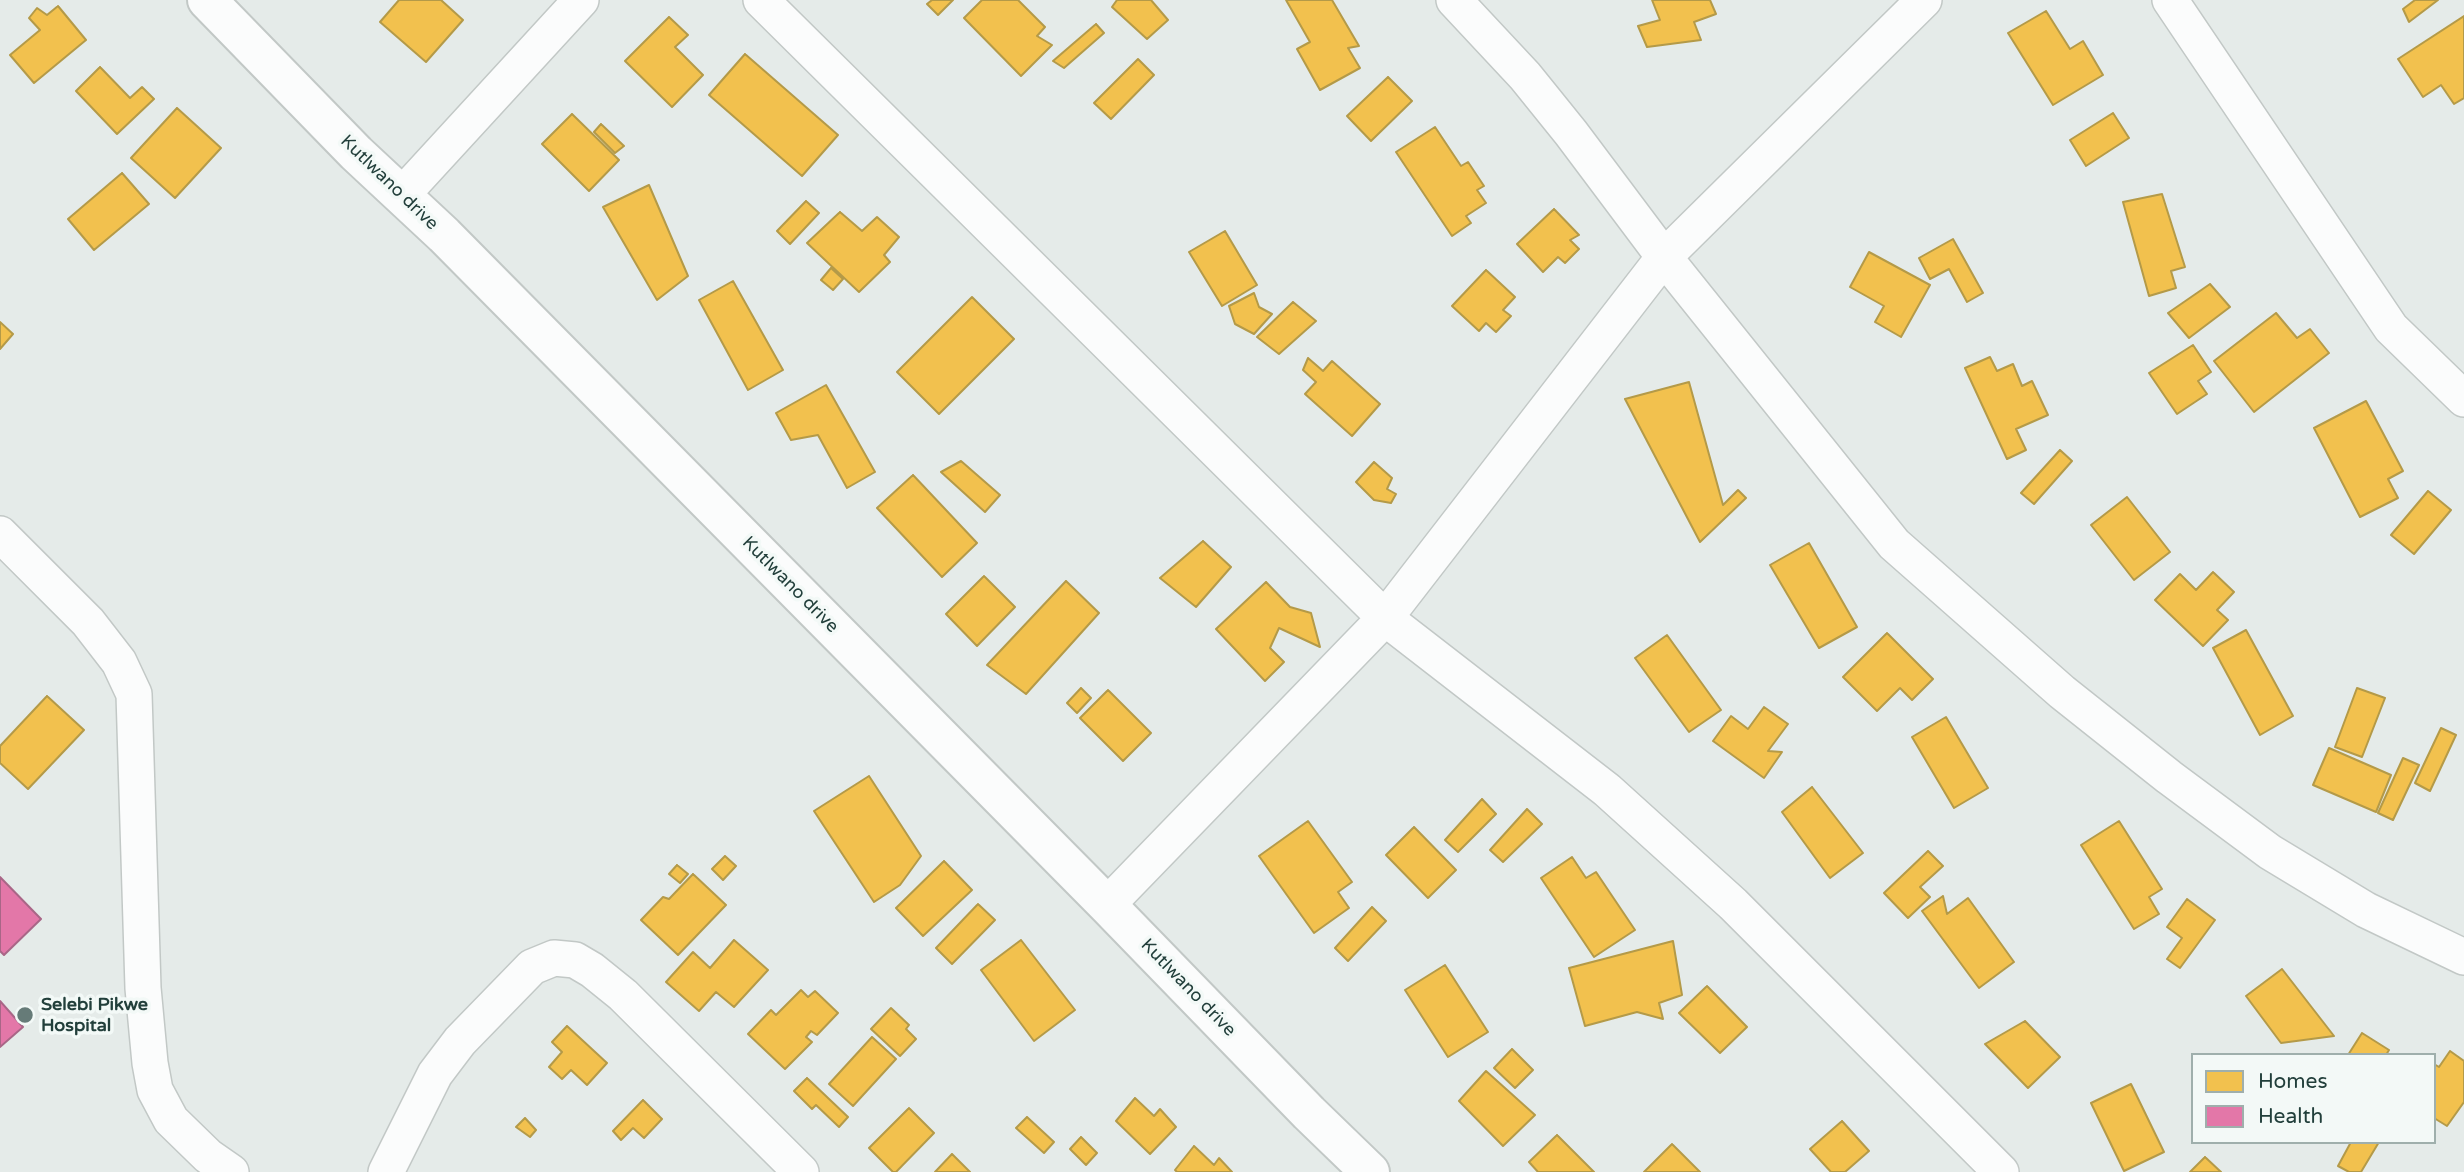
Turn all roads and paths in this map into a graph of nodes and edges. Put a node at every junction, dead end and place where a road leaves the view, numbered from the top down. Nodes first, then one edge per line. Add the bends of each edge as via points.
1 (207, 0) edge
2 (581, 0) edge
3 (761, 0) edge
4 (1454, 0) edge
5 (1924, 0) edge
6 (2170, 0) edge
7 (401, 196) junction
8 (1664, 257) junction
9 (2464, 399) edge
10 (0, 534) edge
11 (1385, 618) junction
12 (1107, 905) junction
13 (2464, 957) edge
14 (231, 1172) edge
15 (386, 1172) edge
16 (801, 1172) edge
17 (1370, 1172) edge
18 (2001, 1172) edge

1 - 7 street, Kutlwano drive
2 - 7 street
3 - 11 street
4 - 8 street via 1525,76
5 - 8 street
6 - 9 street via 2391,328
7 - 12 street, Kutlwano drive
8 - 11 street
8 - 13 street via 1894,544 2062,692 2270,852 2366,910
10 - 14 street via 88,622 119,662 134,694 143,988 155,1090 171,1120
11 - 12 street
11 - 18 street via 1617,799 1733,904
12 - 17 street, Kutlwano drive
15 - 16 street via 435,1074 460,1041 531,967 555,958 575,960 623,995

